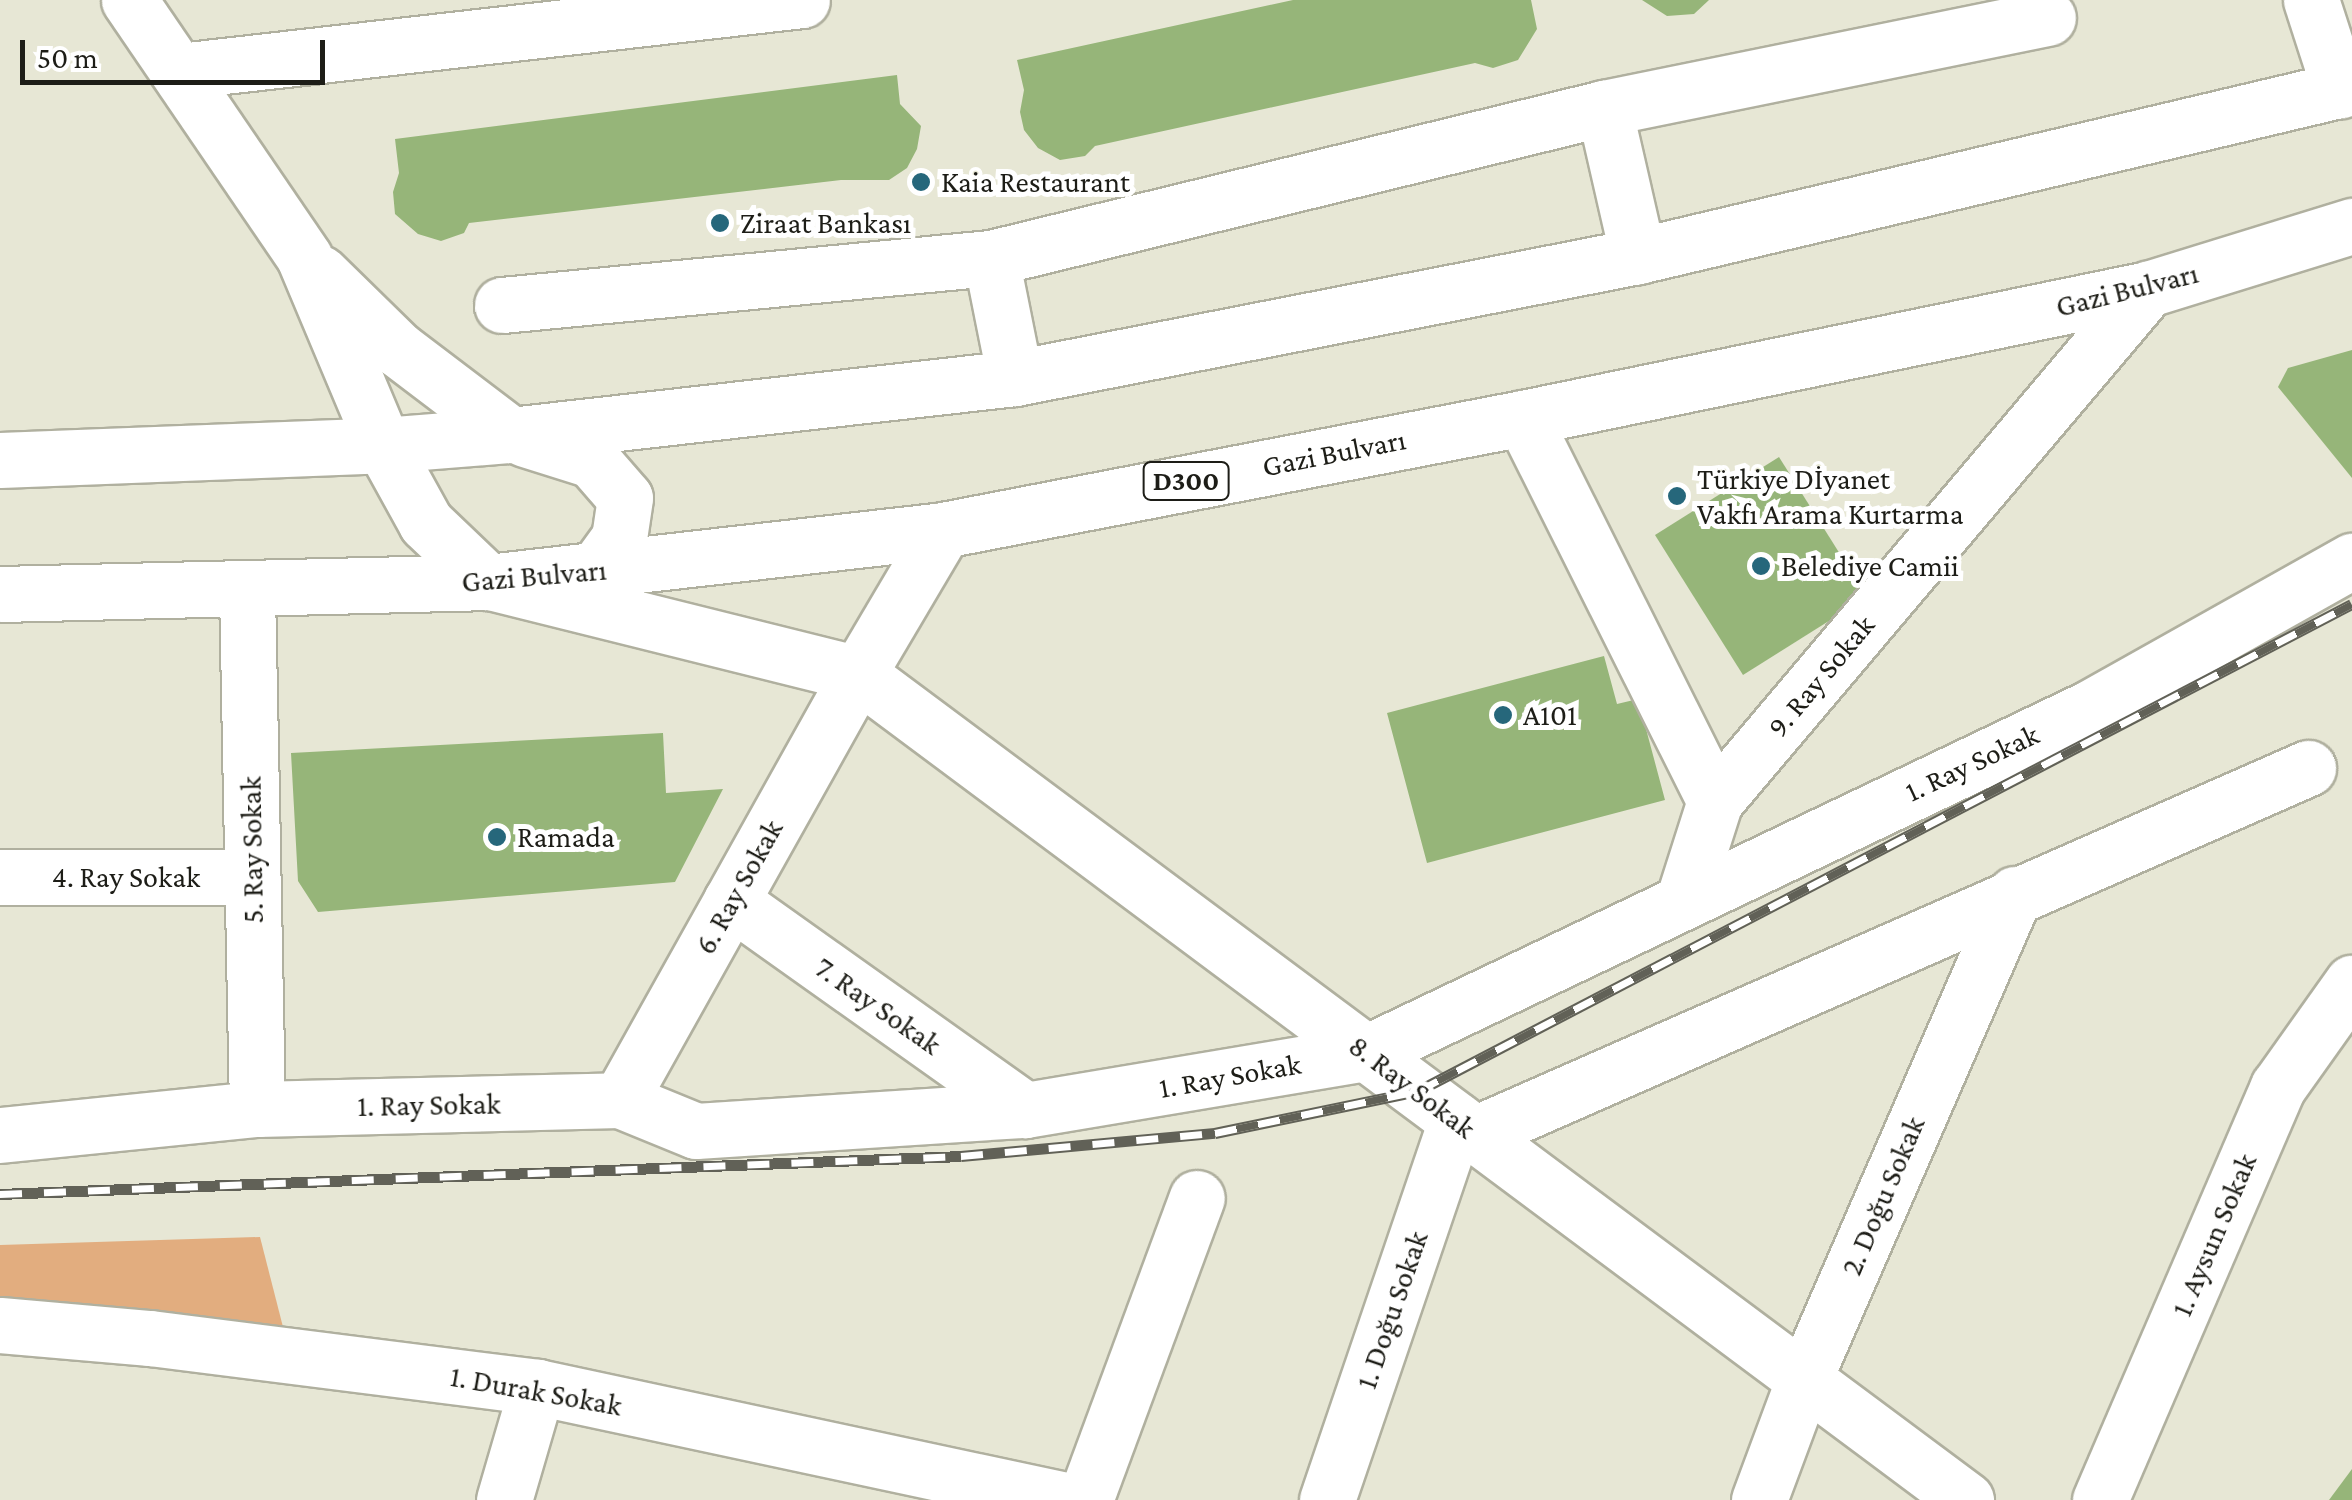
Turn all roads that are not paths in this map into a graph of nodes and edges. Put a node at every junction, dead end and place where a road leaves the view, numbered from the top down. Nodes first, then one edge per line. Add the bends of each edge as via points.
1 (129, 0) edge
2 (802, 0) edge
3 (2311, 0) edge
4 (575, 12) edge
5 (2048, 18) dead end
6 (180, 71) junction
7 (2346, 88) edge
8 (1604, 108) junction
9 (2352, 226) edge
10 (1638, 256) junction
11 (304, 257) junction
12 (991, 258) junction
13 (2148, 289) junction
14 (502, 305) dead end
15 (1015, 378) junction
16 (1523, 418) junction
17 (511, 435) junction
18 (383, 445) junction
19 (0, 460) edge
20 (943, 530) junction
21 (2352, 561) edge
22 (595, 572) junction
23 (488, 582) junction
24 (247, 591) junction
25 (0, 594) edge
26 (858, 674) junction
27 (2308, 768) dead end
28 (1715, 801) junction
29 (0, 877) edge
30 (252, 877) junction
31 (2014, 894) junction
32 (1684, 898) junction
33 (731, 902) junction
34 (2352, 984) edge
35 (1366, 1053) junction
36 (620, 1100) junction
37 (257, 1109) junction
38 (1026, 1110) junction
39 (1465, 1127) junction
40 (0, 1135) edge
41 (1197, 1198) dead end
42 (0, 1325) edge
43 (1804, 1380) junction
44 (537, 1387) junction
45 (504, 1500) edge
46 (1065, 1500) edge
47 (1085, 1500) edge
48 (1327, 1500) edge
49 (1759, 1500) edge
50 (1966, 1500) edge
51 (2100, 1500) edge

1 - 6 main road
2 - 4 main road
3 - 7 main road
4 - 6 main road
5 - 8 main road
6 - 11 main road
7 - 10 main road
8 - 10 main road
8 - 12 main road
9 - 13 main road, Gazi Bulvarı / D300
10 - 15 main road
11 - 17 main road via 399,350
11 - 18 main road
12 - 14 main road
12 - 15 main road
13 - 16 main road, Gazi Bulvarı / D300
13 - 28 main road, 9. Ray Sokak
15 - 17 main road
16 - 20 main road, Gazi Bulvarı / D300
16 - 28 main road
17 - 18 main road
17 - 22 main road via 592,460 625,498 619,538
18 - 19 main road
18 - 23 main road via 426,524
20 - 22 main road, Gazi Bulvarı / D300
20 - 26 main road, 6. Ray Sokak
21 - 32 main road, 1. Ray Sokak via 2088,709
22 - 23 main road, Gazi Bulvarı / D300
23 - 24 main road, Gazi Bulvarı / D300
23 - 26 main road
24 - 25 main road, Gazi Bulvarı / D300
24 - 30 main road, 5. Ray Sokak
26 - 33 main road, 6. Ray Sokak
26 - 35 main road, 8. Ray Sokak
27 - 31 main road
28 - 32 main road, 9. Ray Sokak
29 - 30 main road, 4. Ray Sokak
30 - 37 main road, 5. Ray Sokak
31 - 39 main road
31 - 43 main road, 2. Doğu Sokak
32 - 35 main road, 1. Ray Sokak
33 - 36 main road, 6. Ray Sokak
33 - 38 main road, 7. Ray Sokak
34 - 51 main road, 1. Aysun Sokak via 2278,1087
35 - 38 main road, 1. Ray Sokak
35 - 39 main road, 8. Ray Sokak
36 - 37 main road, 1. Ray Sokak
36 - 38 main road, 1. Ray Sokak via 696,1131
37 - 40 main road, 1. Ray Sokak
39 - 43 main road, 8. Ray Sokak
39 - 48 main road, 1. Doğu Sokak
41 - 47 main road
42 - 44 main road, 1. Durak Sokak
43 - 49 main road, 2. Doğu Sokak
43 - 50 main road, 8. Ray Sokak
44 - 45 main road
44 - 46 main road, 1. Durak Sokak

